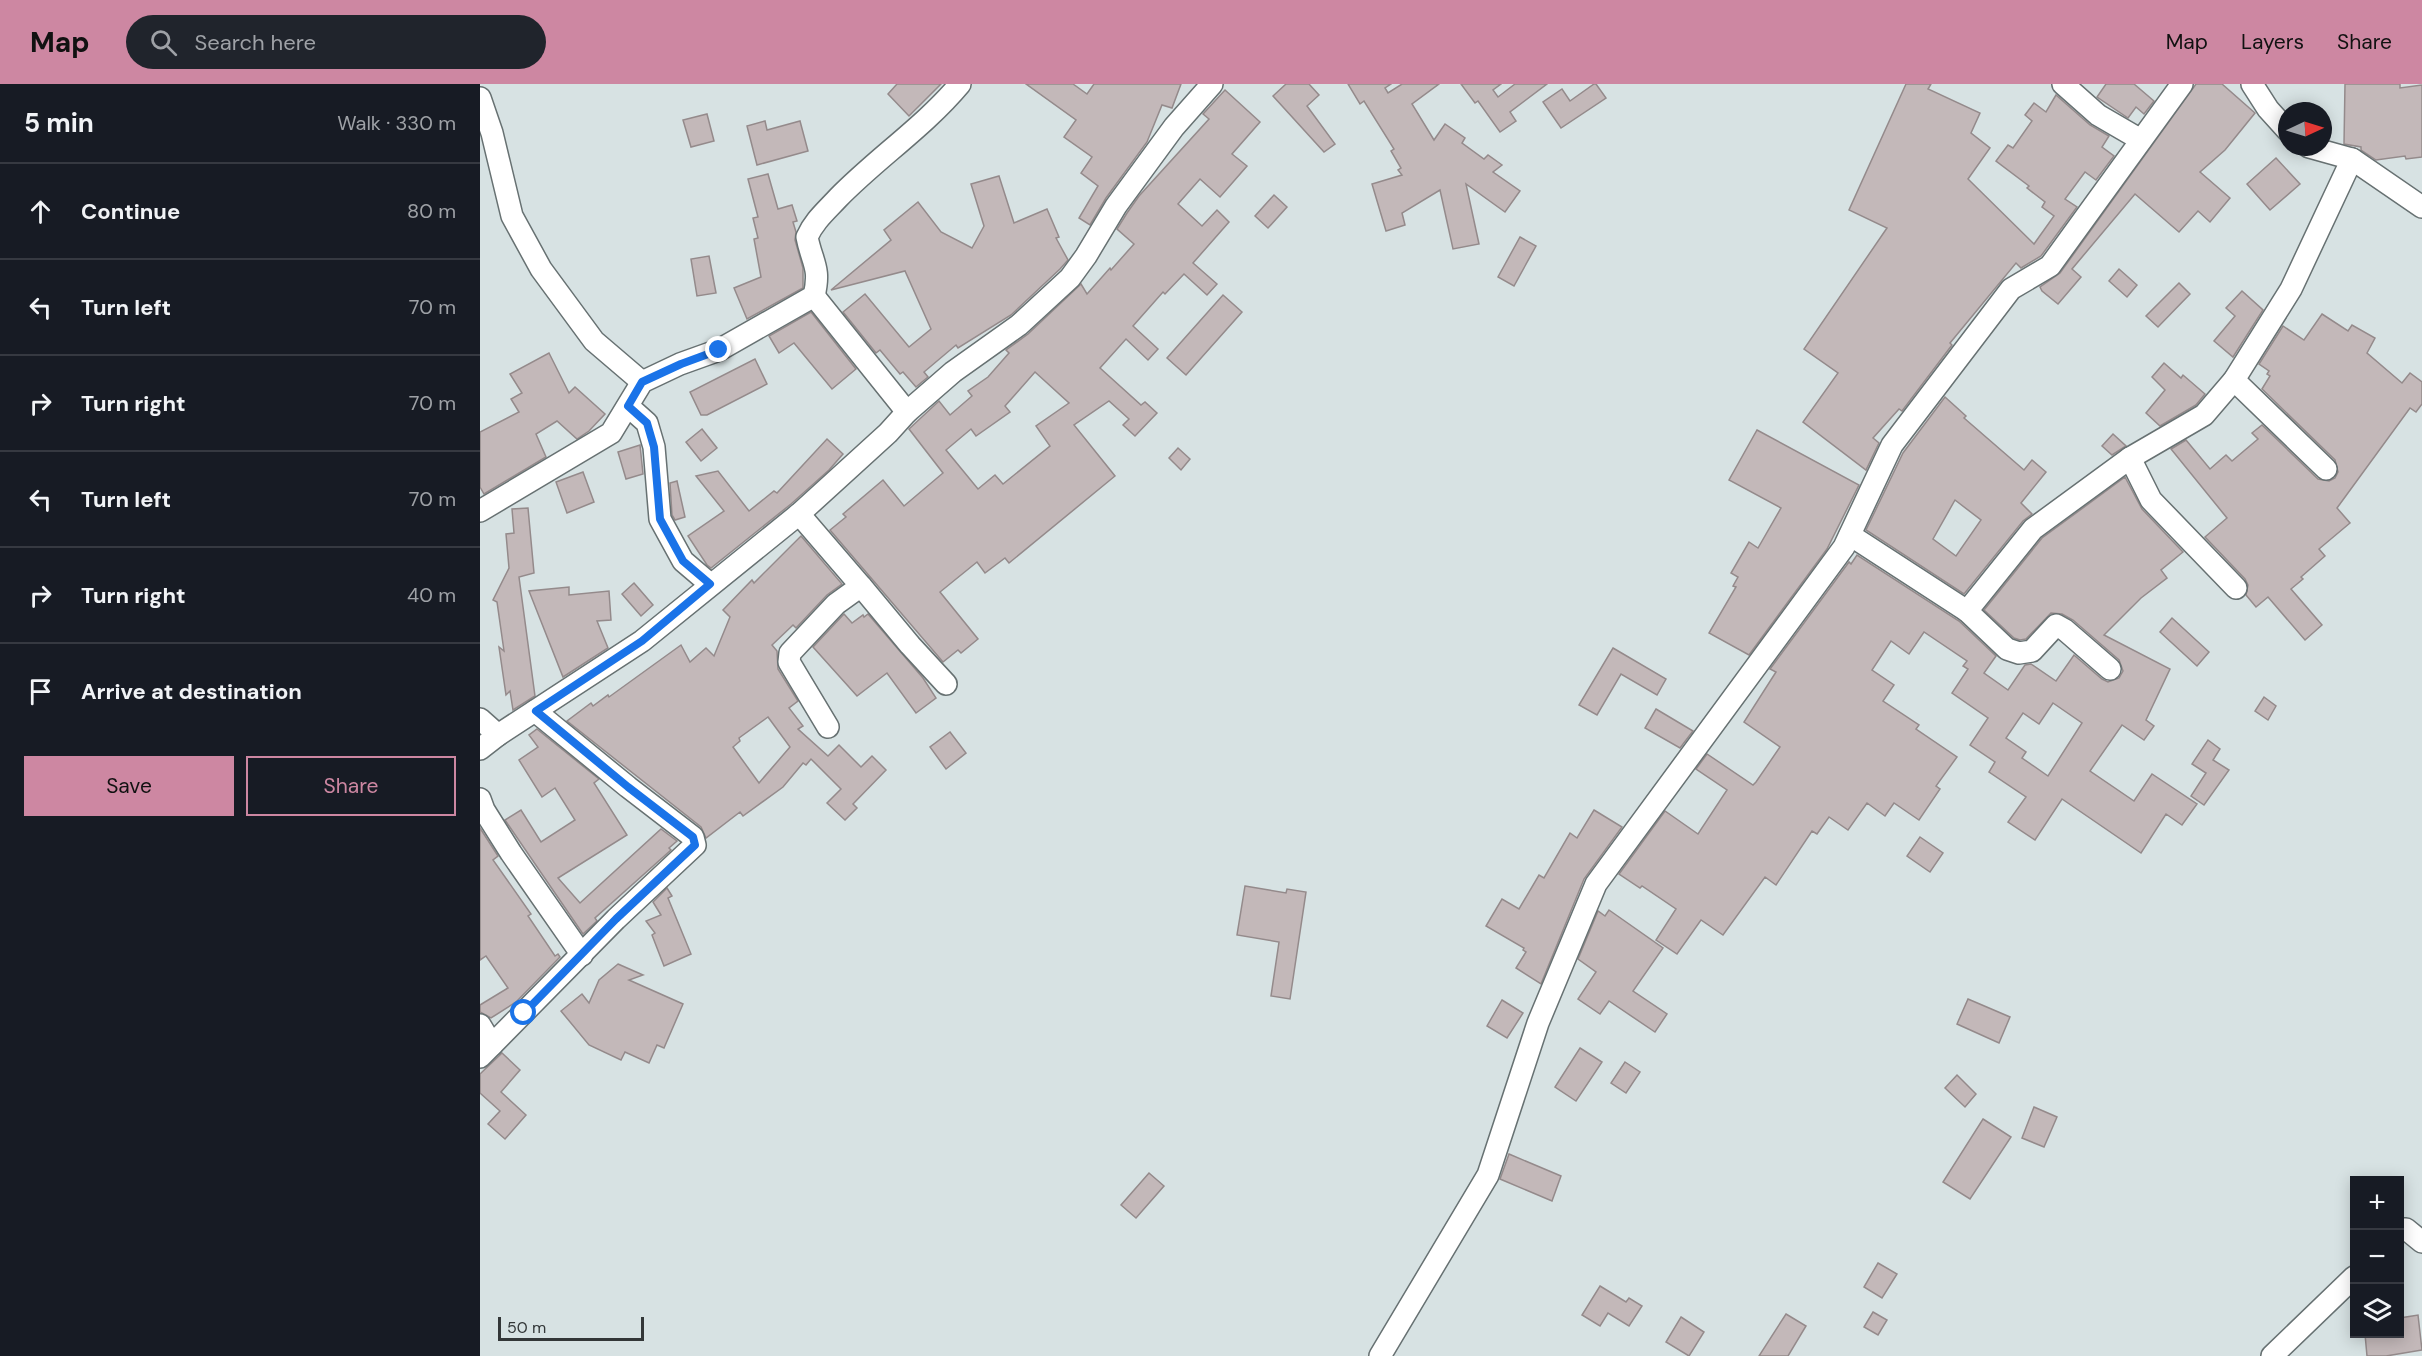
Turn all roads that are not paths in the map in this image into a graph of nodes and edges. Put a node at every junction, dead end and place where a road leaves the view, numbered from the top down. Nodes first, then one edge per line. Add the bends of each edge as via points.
1 (960, 84) edge
2 (1212, 84) edge
3 (2063, 84) edge
4 (2182, 84) edge
5 (2252, 84) edge
6 (480, 98) edge
7 (2278, 120) edge
8 (2141, 140) junction
9 (2332, 153) edge
10 (2352, 159) junction
11 (2422, 207) edge
12 (814, 296) junction
13 (2234, 380) junction
14 (642, 382) junction
15 (628, 406) junction
16 (907, 412) junction
17 (2130, 459) junction
18 (2326, 469) dead end
19 (483, 505) edge
20 (800, 514) junction
21 (1850, 535) junction
22 (710, 584) junction
23 (861, 586) junction
24 (2236, 588) dead end
25 (1967, 611) junction
26 (2110, 669) dead end
27 (946, 684) dead end
28 (536, 711) junction
29 (480, 719) edge
30 (828, 727) dead end
31 (498, 735) junction
32 (480, 749) edge
33 (480, 799) edge
34 (582, 955) junction
35 (480, 1025) edge
36 (486, 1051) edge
37 (2350, 1282) edge
38 (1380, 1356) edge
39 (2272, 1356) edge

1 - 12 street via 812,225 807,237 818,280
2 - 16 street via 1116,206 1070,278 1019,325 953,372
3 - 8 street via 2098,115
4 - 8 street
5 - 7 street
6 - 14 street via 512,216 541,269 594,341
8 - 21 street via 2050,266 2012,289 1892,445
9 - 10 street
10 - 11 street
10 - 13 street via 2291,289
12 - 14 street via 719,350
12 - 16 street
13 - 17 street via 2204,415
13 - 18 street
14 - 15 street
15 - 19 street via 611,434
15 - 22 street via 647,423 654,447 660,519 683,561
16 - 20 street
17 - 24 street via 2151,500
17 - 25 street via 2033,529
20 - 22 street
20 - 23 street
21 - 25 street
21 - 38 street via 1596,884 1538,1023 1488,1175
22 - 28 street via 642,641
23 - 27 street
23 - 30 street via 836,604 790,654 789,662
25 - 26 street via 2007,649 2019,653 2032,651 2056,626
28 - 31 street
28 - 34 street via 695,840 695,845
29 - 31 street
31 - 32 street
33 - 34 street via 511,853
34 - 36 street
35 - 36 street
37 - 39 street

